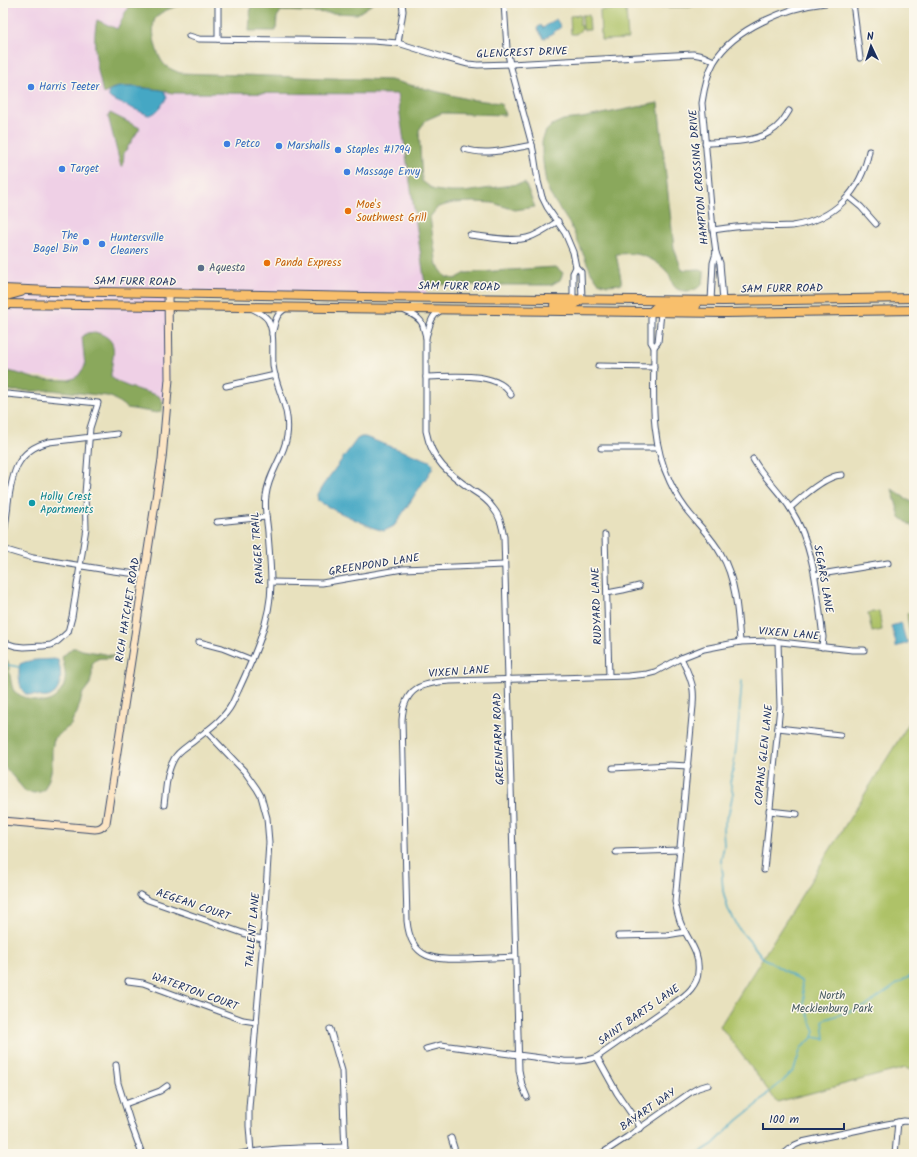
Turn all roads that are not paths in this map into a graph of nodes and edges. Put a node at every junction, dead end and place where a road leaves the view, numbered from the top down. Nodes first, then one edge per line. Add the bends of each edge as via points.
1 (218, 3) edge
2 (402, 3) edge
3 (504, 3) edge
4 (825, 3) edge
5 (853, 3) edge
6 (189, 36) dead end
7 (218, 39) junction
8 (398, 43) junction
9 (860, 58) dead end
10 (714, 61) junction
11 (510, 64) junction
12 (789, 111) dead end
13 (705, 143) junction
14 (532, 145) junction
15 (464, 149) dead end
16 (869, 150) dead end
17 (849, 196) junction
18 (558, 221) junction
19 (876, 224) dead end
20 (713, 230) junction
21 (470, 235) dead end
22 (716, 253) junction
23 (576, 267) junction
24 (3, 289) edge
25 (28, 291) junction
26 (168, 293) junction
27 (3, 297) edge
28 (914, 298) edge
29 (578, 299) junction
30 (711, 301) junction
31 (723, 301) junction
32 (764, 301) junction
33 (3, 304) edge
34 (168, 306) junction
35 (248, 307) junction
36 (287, 308) junction
37 (401, 309) junction
38 (443, 309) junction
39 (911, 309) edge
40 (478, 310) junction
41 (651, 312) junction
42 (661, 313) junction
43 (272, 334) junction
44 (426, 337) junction
45 (654, 347) junction
46 (598, 366) dead end
47 (654, 367) junction
48 (275, 375) junction
49 (426, 377) junction
50 (226, 386) dead end
51 (511, 395) dead end
52 (3, 397) edge
53 (117, 434) dead end
54 (90, 437) junction
55 (601, 448) dead end
56 (658, 448) junction
57 (753, 459) dead end
58 (842, 475) dead end
59 (790, 508) junction
60 (266, 517) junction
61 (217, 522) dead end
62 (605, 535) dead end
63 (3, 540) edge
64 (3, 549) edge
65 (888, 563) dead end
66 (504, 565) junction
67 (80, 566) junction
68 (144, 575) junction
69 (815, 575) junction
70 (271, 582) junction
71 (639, 586) dead end
72 (607, 592) junction
73 (3, 642) edge
74 (199, 642) dead end
75 (740, 642) junction
76 (778, 642) junction
77 (822, 647) junction
78 (864, 650) dead end
79 (681, 658) junction
80 (252, 660) junction
81 (609, 676) junction
82 (508, 680) junction
83 (778, 728) junction
84 (206, 731) junction
85 (840, 735) dead end
86 (688, 766) junction
87 (613, 768) dead end
88 (164, 805) dead end
89 (769, 811) junction
90 (796, 814) dead end
91 (3, 821) edge
92 (680, 850) junction
93 (616, 852) dead end
94 (764, 870) dead end
95 (140, 895) dead end
96 (685, 932) junction
97 (618, 936) dead end
98 (263, 939) junction
99 (515, 957) junction
100 (128, 981) dead end
101 (256, 1022) junction
102 (330, 1029) dead end
103 (426, 1049) dead end
104 (519, 1054) junction
105 (597, 1057) junction
106 (116, 1065) dead end
107 (708, 1085) dead end
108 (167, 1086) dead end
109 (527, 1097) dead end
110 (125, 1104) junction
111 (898, 1122) junction
112 (914, 1122) edge
113 (641, 1128) junction
114 (451, 1138) dead end
115 (345, 1147) junction
116 (251, 1152) junction
117 (142, 1154) edge
118 (240, 1154) edge
119 (345, 1154) edge
120 (456, 1154) edge
121 (601, 1154) edge
122 (784, 1154) edge
123 (895, 1154) edge

1 - 7 street
2 - 8 street
3 - 11 street
4 - 10 street, HAMPTON CROSSING DRIVE via 791,11 743,32 730,42
5 - 9 street
6 - 7 street, GLENCREST DRIVE
7 - 8 street, GLENCREST DRIVE
8 - 11 street, GLENCREST DRIVE via 468,64
10 - 11 street, GLENCREST DRIVE via 693,54
10 - 13 street, HAMPTON CROSSING DRIVE via 702,103
11 - 14 street
12 - 13 street via 776,128 759,137
13 - 20 street, HAMPTON CROSSING DRIVE
14 - 15 street via 489,152 472,152
14 - 18 street via 542,197
16 - 17 street via 864,170
17 - 19 street
17 - 20 street via 829,214 806,223
18 - 21 street via 546,230 527,238
18 - 23 street via 569,242
20 - 22 street, HAMPTON CROSSING DRIVE
22 - 30 street, HAMPTON CROSSING DRIVE
22 - 31 street, HAMPTON CROSSING DRIVE via 720,262
23 - 29 street via 573,272
23 - 29 street via 580,272
24 - 25 main road, SAM FURR ROAD
25 - 26 main road, SAM FURR ROAD
25 - 27 main road
26 - 29 main road, SAM FURR ROAD
26 - 34 street, RICH HATCHET ROAD
28 - 32 main road, SAM FURR ROAD
29 - 30 main road, SAM FURR ROAD
29 - 40 main road via 574,305
30 - 31 main road, SAM FURR ROAD
31 - 32 main road, SAM FURR ROAD
32 - 41 main road via 659,307
33 - 34 main road, SAM FURR ROAD
34 - 35 main road, SAM FURR ROAD
34 - 68 street, RICH HATCHET ROAD via 167,415
35 - 36 main road, SAM FURR ROAD
35 - 43 street, RANGER TRAIL via 264,315
36 - 37 main road, SAM FURR ROAD
36 - 43 street, RANGER TRAIL via 276,318
37 - 38 main road, SAM FURR ROAD
37 - 44 street, GREENFARM ROAD via 421,321
38 - 40 main road, SAM FURR ROAD
38 - 44 street, GREENFARM ROAD via 432,317
39 - 42 main road, SAM FURR ROAD
40 - 41 main road, SAM FURR ROAD
41 - 42 main road, SAM FURR ROAD
41 - 45 street via 650,342
42 - 45 street via 658,342
43 - 48 street, RANGER TRAIL
44 - 49 street, GREENFARM ROAD
45 - 47 street
46 - 47 street
47 - 56 street via 654,418
48 - 50 street
48 - 60 street, RANGER TRAIL via 286,407 288,425 282,452 267,486
49 - 51 street via 483,378 502,385
49 - 66 street, GREENFARM ROAD via 426,431 431,448 446,471 483,497 494,509 504,537
52 - 54 street via 7,394 98,403 90,428
53 - 54 street
54 - 63 street via 44,443 22,458 11,482
54 - 67 street via 85,494 86,528
55 - 56 street
56 - 75 street via 676,494 717,547 729,567
57 - 59 street, SEGARS LANE
58 - 59 street via 828,478
59 - 69 street, SEGARS LANE via 809,550
60 - 61 street
60 - 70 street, RANGER TRAIL
62 - 72 street, RUDYARD LANE
64 - 67 street via 33,558
65 - 69 street
66 - 70 street, GREENPOND LANE via 403,569 322,583
66 - 82 street, GREENFARM ROAD
67 - 68 street
67 - 73 street via 72,617 68,632 63,637 51,645 43,646 24,647
68 - 91 street, RICH HATCHET ROAD via 106,823 94,830
69 - 77 street, SEGARS LANE
70 - 80 street, RANGER TRAIL via 266,618
71 - 72 street
72 - 81 street, RUDYARD LANE
74 - 80 street
75 - 76 street, VIXEN LANE
75 - 79 street, VIXEN LANE via 704,649
76 - 77 street, VIXEN LANE
76 - 83 street, COPANS GLEN LANE
77 - 78 street, VIXEN LANE
79 - 81 street, VIXEN LANE via 647,674
79 - 86 street, SAINT BARTS LANE via 693,689
80 - 84 street, RANGER TRAIL via 228,712
81 - 82 street, VIXEN LANE
82 - 99 street, GREENFARM ROAD
82 - 99 street, VIXEN LANE via 433,682 421,686 411,694 404,706 402,744 410,936 423,953 440,960
83 - 85 street
83 - 89 street, COPANS GLEN LANE
84 - 88 street, RANGER TRAIL via 174,759 168,776
84 - 98 street, TALLENT LANE via 245,772 257,789 266,810 269,842
86 - 87 street
86 - 92 street, SAINT BARTS LANE
89 - 90 street
89 - 94 street, COPANS GLEN LANE
92 - 93 street
92 - 96 street, SAINT BARTS LANE via 675,902 678,918
95 - 98 street, AEGEAN COURT via 148,900
96 - 97 street
96 - 105 street, SAINT BARTS LANE via 698,958 698,975 692,988
98 - 101 street, TALLENT LANE
99 - 104 street, GREENFARM ROAD
100 - 101 street, WATERTON COURT via 143,983 243,1020
101 - 116 street, TALLENT LANE via 249,1108
102 - 115 street via 342,1071
103 - 104 street, SAINT BARTS LANE via 441,1045
104 - 105 street, SAINT BARTS LANE via 575,1062
104 - 109 street, GREENFARM ROAD via 520,1076
105 - 113 street
106 - 110 street
107 - 113 street, BAYART WAY via 691,1092
108 - 110 street
110 - 117 street
111 - 112 street
111 - 122 street via 802,1142
111 - 123 street
113 - 121 street, BAYART WAY
114 - 120 street
115 - 116 street
115 - 119 street
116 - 118 street

